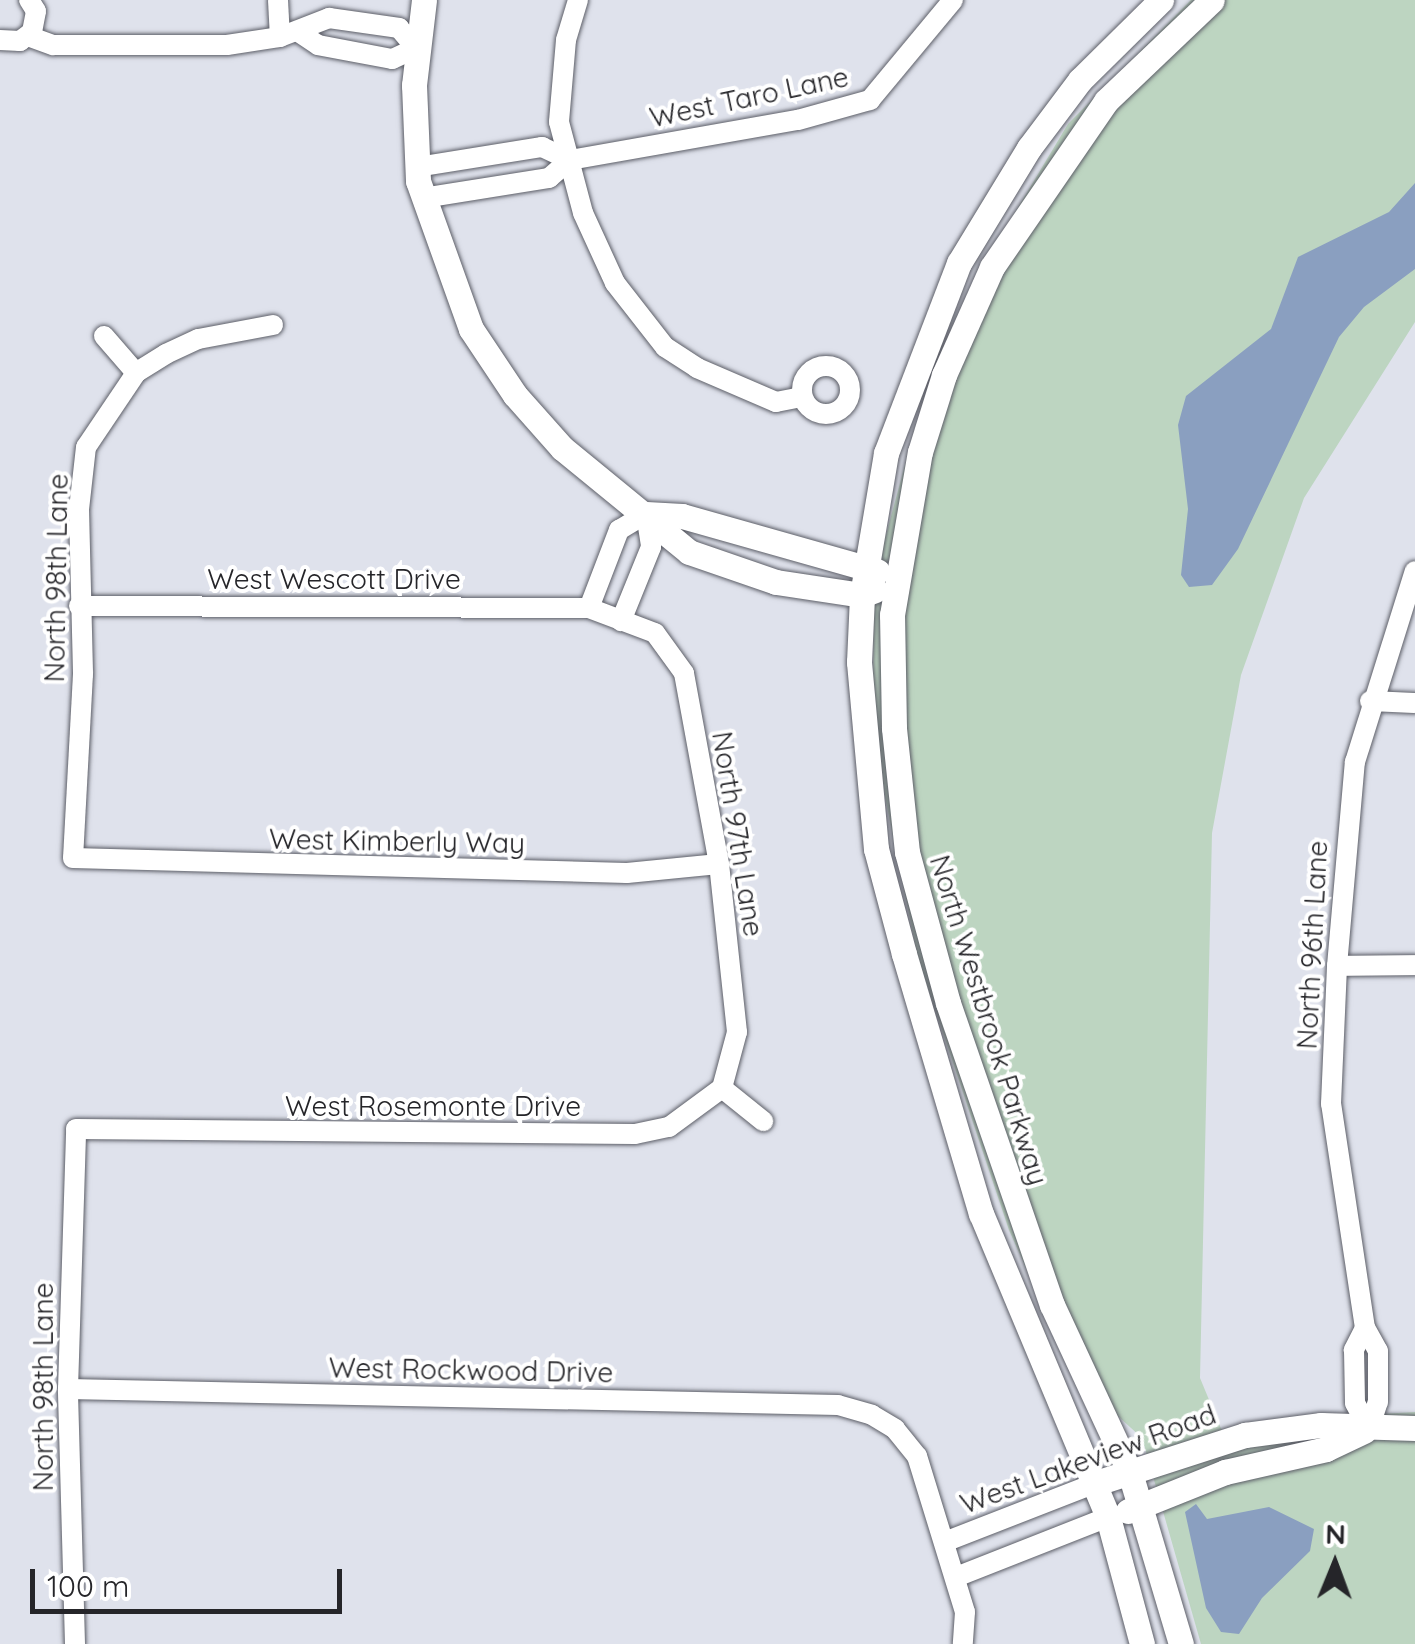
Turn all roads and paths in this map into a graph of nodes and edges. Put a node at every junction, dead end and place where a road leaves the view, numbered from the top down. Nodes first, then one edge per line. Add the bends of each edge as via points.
1 (29, 0) edge
2 (278, 0) edge
3 (424, 0) edge
4 (578, 0) edge
5 (953, 0) edge
6 (1160, 0) edge
7 (1212, 0) edge
8 (289, 34) junction
9 (28, 36) junction
10 (0, 40) edge
11 (416, 48) junction
12 (570, 160) junction
13 (416, 167) junction
14 (423, 198) junction
15 (273, 325) dead end
16 (104, 336) dead end
17 (136, 374) junction
18 (802, 397) dead end
19 (646, 514) junction
20 (866, 564) junction
21 (1415, 572) edge
22 (893, 583) junction
23 (862, 595) junction
24 (80, 606) junction
25 (589, 608) junction
26 (622, 620) junction
27 (1370, 701) junction
28 (1415, 704) edge
29 (73, 858) joint
30 (720, 864) junction
31 (1415, 965) edge
32 (1337, 966) junction
33 (722, 1088) junction
34 (763, 1120) dead end
35 (76, 1129) joint
36 (68, 1389) junction
37 (1415, 1428) edge
38 (1369, 1429) junction
39 (1130, 1473) junction
40 (1093, 1484) junction
41 (1142, 1506) junction
42 (1108, 1518) junction
43 (947, 1542) junction
44 (956, 1577) junction
45 (74, 1644) edge
46 (963, 1644) edge
47 (1142, 1644) edge
48 (1181, 1644) edge

1 - 9 street via 36,20
2 - 8 street
3 - 11 street
4 - 12 street via 566,40 559,122
5 - 12 street, West Taro Lane via 870,100 798,120
6 - 20 street via 1080,80 960,264 886,453
7 - 22 street, North Westbrook Parkway via 1106,101 992,267 944,375
8 - 9 street via 148,47 53,45
8 - 11 street via 392,58
8 - 11 street via 330,18 367,20 399,28
9 - 10 street
11 - 13 street
12 - 13 street, West Taro Lane via 542,147
12 - 14 street, West Taro Lane via 549,178
12 - 18 street via 582,214 615,283 665,347 776,402
13 - 14 street
14 - 19 street via 471,328 514,395 562,448
15 - 17 street, North 98th Lane via 198,339
16 - 17 street
17 - 24 street, North 98th Lane via 86,446
19 - 20 street via 682,516 780,548
19 - 23 street via 690,552 742,572
19 - 25 street via 620,530
19 - 26 street via 650,548
20 - 22 street
20 - 23 street
21 - 27 street, North 96th Lane
22 - 23 street
22 - 39 street, North Westbrook Parkway via 894,728 911,869 1013,1200 1052,1305
23 - 40 street via 860,720 876,849 981,1214
24 - 25 street, West Wescott Drive
24 - 29 street, North 98th Lane
25 - 26 street, North 97th Lane
26 - 30 street, North 97th Lane via 655,633 684,674
27 - 28 street
27 - 32 street, North 96th Lane via 1354,762
29 - 30 street, West Kimberly Way via 626,872
30 - 33 street, North 97th Lane via 737,1032
31 - 32 street
32 - 38 street, North 96th Lane via 1332,1104 1365,1328 1354,1350 1355,1403
33 - 34 street
33 - 35 street, West Rosemonte Drive via 668,1127 635,1134
35 - 36 street, North 98th Lane
36 - 43 street, West Rockwood Drive via 838,1406 896,1429 916,1456
36 - 45 street, North 98th Lane
37 - 38 street, West Lakeview Road
38 - 39 street, West Lakeview Road via 1321,1425 1245,1435
38 - 41 street, West Lakeview Road via 1326,1449 1226,1472
39 - 40 street, West Lakeview Road
39 - 41 street, North Westbrook Parkway
40 - 42 street
40 - 43 street, West Lakeview Road
41 - 42 street, West Lakeview Road
41 - 48 street, North Westbrook Parkway
42 - 44 street, West Lakeview Road
42 - 47 street
43 - 44 street
44 - 46 street via 965,1612

